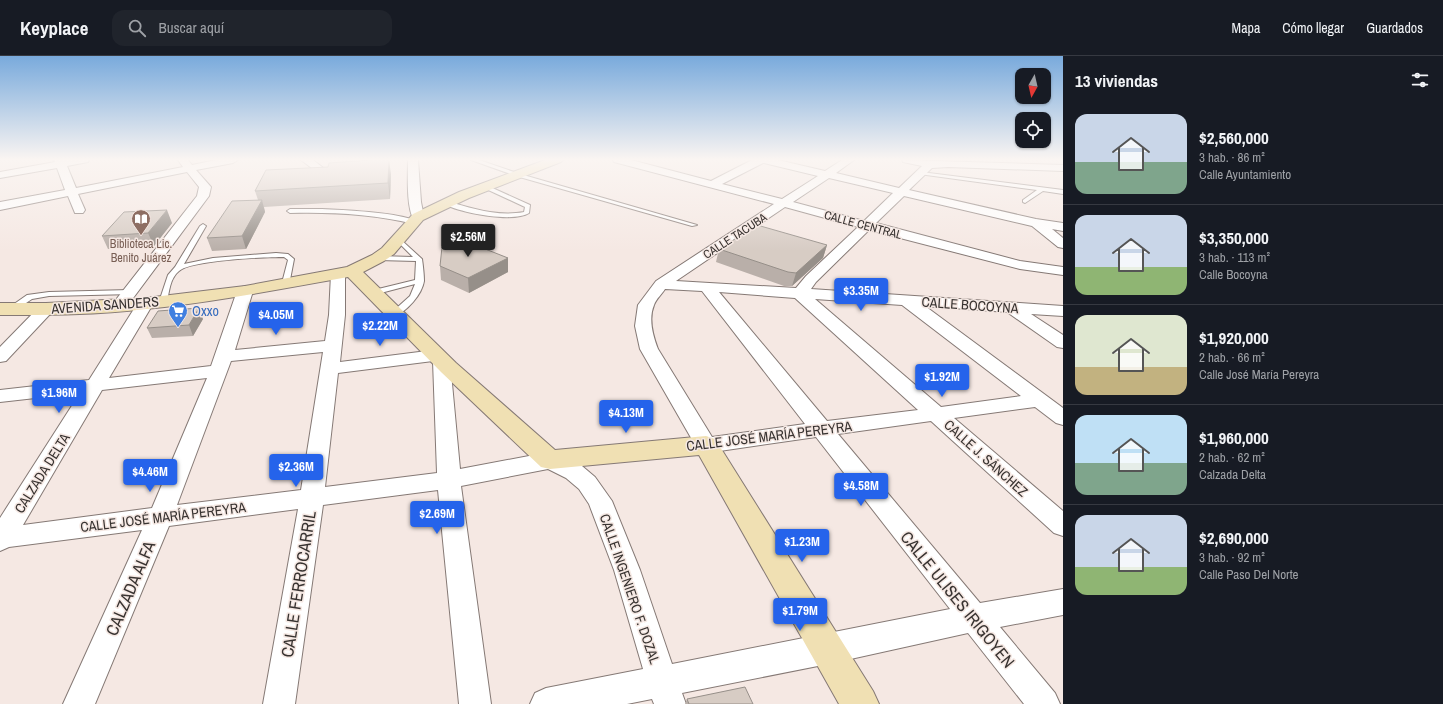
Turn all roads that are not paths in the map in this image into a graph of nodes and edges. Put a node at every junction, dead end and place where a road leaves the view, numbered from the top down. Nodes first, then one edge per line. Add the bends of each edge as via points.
1 (79, 190) edge
2 (205, 190) edge
3 (414, 190) edge
4 (478, 190) edge
5 (493, 190) edge
6 (572, 190) edge
7 (732, 190) edge
8 (804, 190) edge
9 (894, 190) edge
10 (1041, 190) edge
11 (1044, 190) edge
12 (72, 192) junction
13 (902, 192) junction
14 (1063, 192) edge
15 (1025, 201) dead end
16 (446, 203) junction
17 (783, 204) junction
18 (0, 206) edge
19 (79, 210) dead end
20 (290, 211) dead end
21 (416, 219) junction
22 (1036, 223) junction
23 (694, 225) dead end
24 (203, 226) dead end
25 (868, 226) junction
26 (1063, 227) edge
27 (399, 240) junction
28 (1063, 244) edge
29 (378, 258) junction
30 (419, 259) junction
31 (178, 268) junction
32 (1063, 270) edge
33 (345, 272) junction
34 (420, 281) junction
35 (286, 283) junction
36 (661, 284) junction
37 (707, 288) junction
38 (245, 291) junction
39 (373, 293) junction
40 (800, 294) junction
41 (139, 301) junction
42 (908, 301) junction
43 (1012, 308) junction
44 (5, 309) edge
45 (46, 309) junction
46 (1063, 311) edge
47 (394, 314) junction
48 (1063, 343) edge
49 (332, 346) junction
50 (0, 357) edge
51 (438, 358) junction
52 (221, 364) junction
53 (329, 369) junction
54 (96, 386) junction
55 (0, 396) edge
56 (1039, 400) junction
57 (936, 414) junction
58 (1063, 418) edge
59 (821, 430) junction
60 (706, 445) junction
61 (550, 460) junction
62 (449, 480) junction
63 (312, 498) junction
64 (160, 518) junction
65 (1063, 526) edge
66 (0, 539) edge
67 (1063, 602) edge
68 (974, 618) junction
69 (828, 649) junction
70 (666, 692) edge
71 (79, 704) edge
72 (279, 704) edge
73 (475, 704) edge
74 (546, 704) edge
75 (860, 704) edge
76 (1044, 704) edge

1 - 12 street
2 - 41 street, CALZADA DELTA via 204,196
3 - 21 street
4 - 16 main road
5 - 16 lane via 528,206 526,213 498,216
6 - 23 lane
7 - 17 street, CALLE CENTRAL
8 - 17 street, CALLE TACUBA
9 - 13 street
10 - 15 lane
11 - 14 lane
12 - 18 street
12 - 19 street
13 - 22 street
13 - 25 street
16 - 21 main road
17 - 25 street, CALLE CENTRAL
17 - 36 street, CALLE TACUBA
20 - 21 lane via 365,212
21 - 27 main road, AVENIDA SANDERS
22 - 26 street
22 - 28 street
24 - 31 lane
25 - 32 street, CALLE CENTRAL via 1020,265
25 - 40 street via 811,279
27 - 29 main road, AVENIDA SANDERS
27 - 30 lane
29 - 30 lane
29 - 33 main road, AVENIDA SANDERS
30 - 34 lane
31 - 35 lane via 264,255 286,255 291,259
31 - 41 lane via 169,280
33 - 35 main road, AVENIDA SANDERS
33 - 39 main road, CALLE INGENIERO F. DOZAL
33 - 49 street, CALLE FERROCARRIL
34 - 39 lane
34 - 47 lane via 411,302
35 - 38 main road, AVENIDA SANDERS
36 - 37 street, CALLE BOCOYNA
36 - 60 street via 646,305 643,326 645,338
37 - 40 street, CALLE BOCOYNA
37 - 59 street, CALLE ULISES IRIGOYEN
38 - 41 main road, AVENIDA SANDERS
38 - 52 street, CALZADA ALFA
39 - 47 main road, CALLE INGENIERO F. DOZAL
40 - 42 street, CALLE BOCOYNA
40 - 57 street, CALLE J. SÁNCHEZ
41 - 44 lane via 49,294 30,297
41 - 45 main road, AVENIDA SANDERS
41 - 54 street, CALZADA DELTA
42 - 43 street, CALLE BOCOYNA
42 - 56 street
43 - 46 street, CALLE BOCOYNA
43 - 48 street
44 - 45 main road, AVENIDA SANDERS
45 - 50 street
47 - 51 main road, CALLE INGENIERO F. DOZAL
49 - 52 street
49 - 53 street, CALLE FERROCARRIL
51 - 53 street
51 - 61 main road, CALLE INGENIERO F. DOZAL via 497,415
51 - 62 street
52 - 54 street
52 - 64 street, CALZADA ALFA
53 - 63 street, CALLE FERROCARRIL
54 - 55 street
54 - 66 street, CALZADA DELTA
56 - 57 street, CALLE JOSÉ MARÍA PEREYRA
56 - 58 street
57 - 59 street, CALLE JOSÉ MARÍA PEREYRA
57 - 65 street, CALLE J. SÁNCHEZ
59 - 60 street, CALLE JOSÉ MARÍA PEREYRA
59 - 68 street, CALLE ULISES IRIGOYEN
60 - 61 main road, CALLE JOSÉ MARÍA PEREYRA
60 - 69 main road
61 - 62 street, CALLE JOSÉ MARÍA PEREYRA
61 - 70 street, CALLE INGENIERO F. DOZAL via 583,479 600,501 627,570
62 - 63 street, CALLE JOSÉ MARÍA PEREYRA
62 - 73 street
63 - 64 street, CALLE JOSÉ MARÍA PEREYRA
63 - 72 street, CALLE FERROCARRIL
64 - 66 street, CALLE JOSÉ MARÍA PEREYRA
64 - 71 street, CALZADA ALFA
67 - 68 street
68 - 69 street
68 - 76 street, CALLE ULISES IRIGOYEN
69 - 70 street
69 - 75 main road
70 - 74 street

